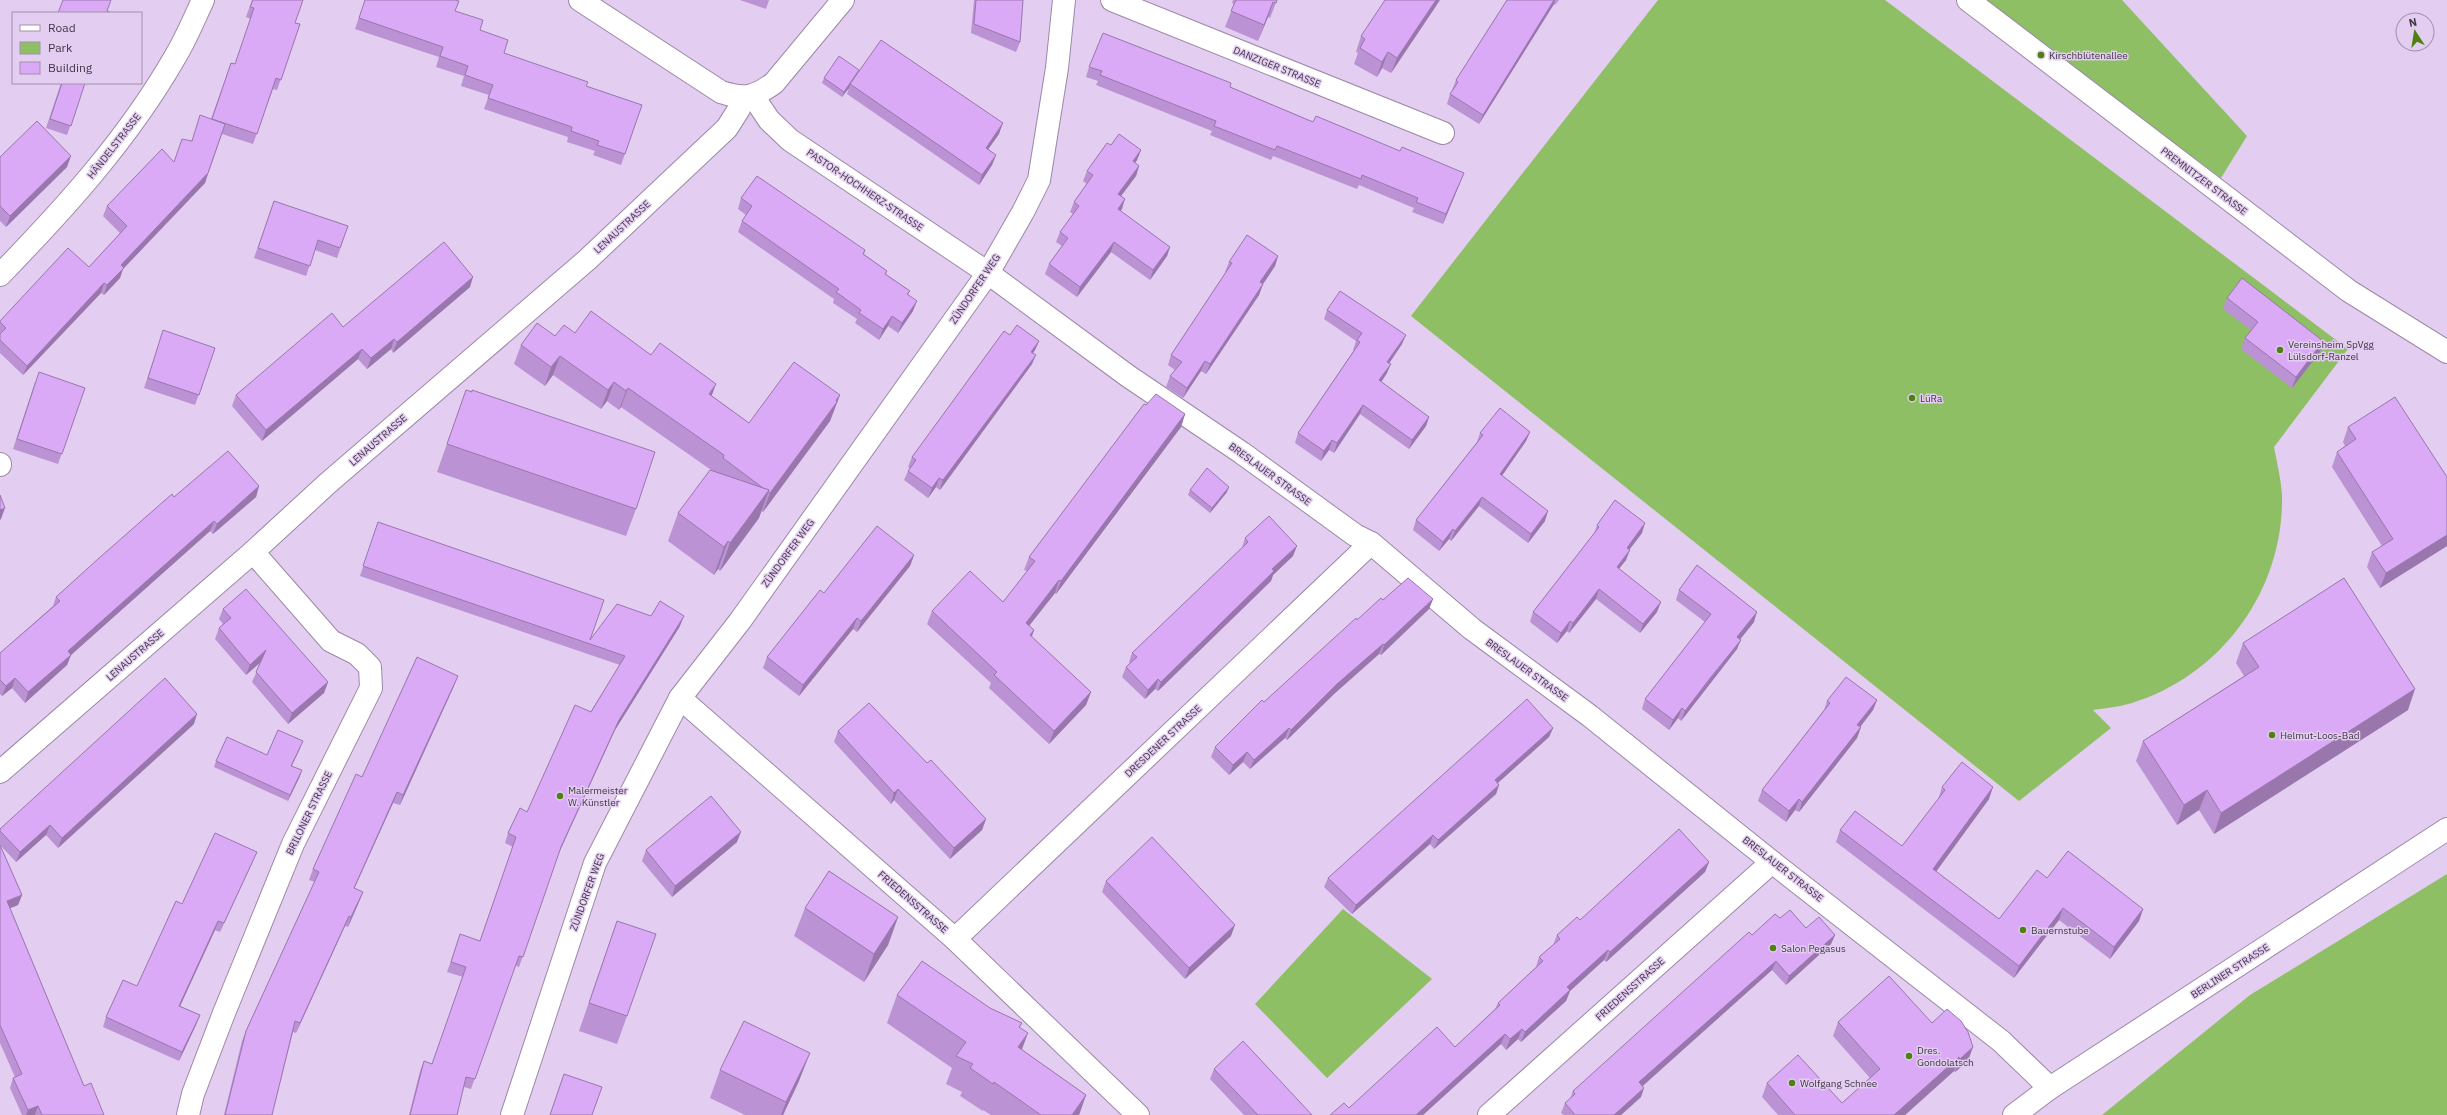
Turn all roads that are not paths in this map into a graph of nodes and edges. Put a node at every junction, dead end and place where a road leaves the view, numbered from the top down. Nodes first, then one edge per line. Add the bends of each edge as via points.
1 (203, 0) edge
2 (580, 0) edge
3 (843, 0) edge
4 (1064, 0) edge
5 (1112, 0) edge
6 (1968, 0) edge
7 (752, 95) junction
8 (1443, 133) dead end
9 (988, 273) junction
10 (0, 275) edge
11 (2447, 352) edge
12 (1371, 543) junction
13 (253, 552) junction
14 (680, 698) junction
15 (3, 761) edge
16 (2447, 829) edge
17 (1772, 862) junction
18 (955, 939) junction
19 (2050, 1088) junction
20 (188, 1115) edge
21 (512, 1115) edge
22 (1138, 1115) edge
23 (1489, 1115) edge
24 (2014, 1115) edge

1 - 10 street, HÄNDELSTRASSE via 176,56 125,133 66,206
2 - 7 street via 721,92 737,98
3 - 7 street, LENAUSTRASSE via 774,83
4 - 9 street, ZÜNDORFER WEG via 1058,68 1038,180
5 - 8 street, DANZIGER STRASSE
6 - 11 street, PREMNITZER STRASSE via 2349,291
7 - 9 street, PASTOR-HOCHHERZ-STRASSE via 769,120 790,140
7 - 13 street, LENAUSTRASSE via 727,128 587,260 328,483
9 - 12 street, BRESLAUER STRASSE via 1128,376 1242,453 1355,535
9 - 14 street, ZÜNDORFER WEG via 740,621
12 - 17 street, BRESLAUER STRASSE via 1472,629 1590,716
12 - 18 street, DRESDENER STRASSE
13 - 15 street, LENAUSTRASSE
13 - 20 street, BRILONER STRASSE via 332,641 357,654 370,667 371,688 293,844 224,1013 193,1094
14 - 18 street, FRIEDENSSTRASSE
14 - 21 street, ZÜNDORFER WEG via 596,863
16 - 19 street, BERLINER STRASSE
17 - 19 street, BRESLAUER STRASSE via 2001,1041
17 - 23 street, FRIEDENSSTRASSE
18 - 22 street, FRIEDENSSTRASSE
19 - 24 street, BERLINER STRASSE

